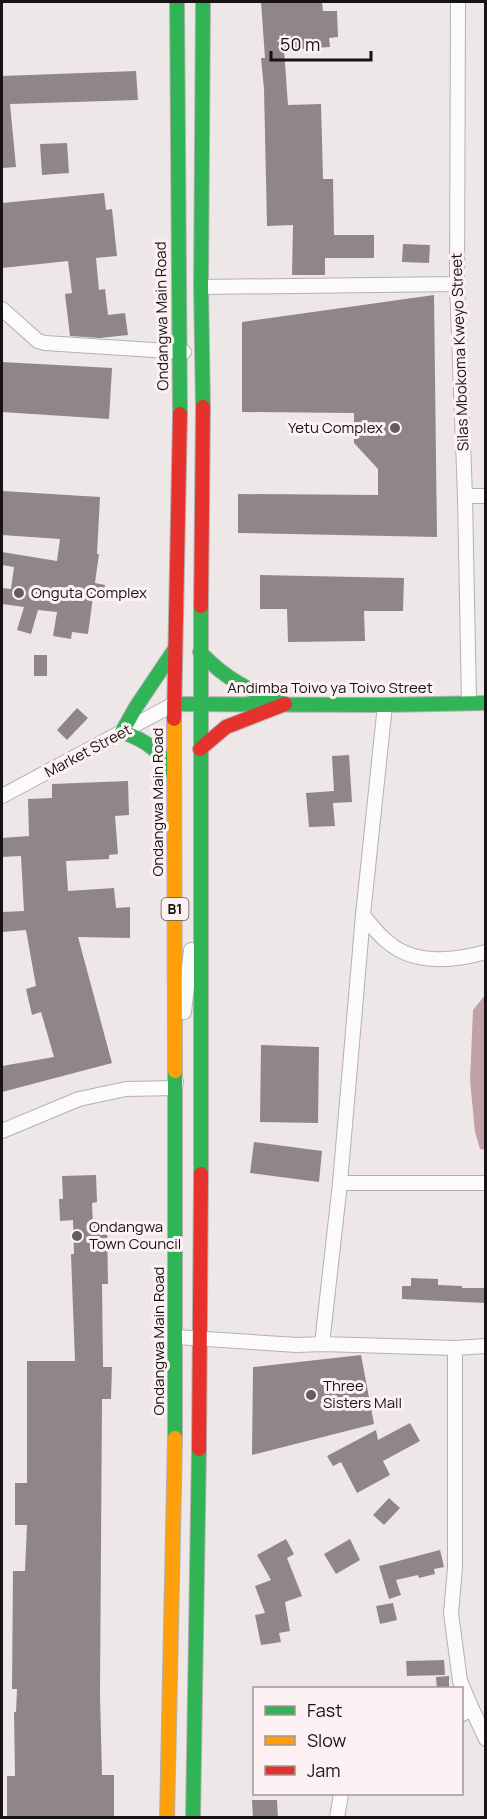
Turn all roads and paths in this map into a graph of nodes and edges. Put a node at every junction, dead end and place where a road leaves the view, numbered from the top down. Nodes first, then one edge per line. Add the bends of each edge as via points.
1 (177, 2) edge
2 (203, 2) edge
3 (458, 2) edge
4 (202, 102) junction
5 (176, 103) junction
6 (457, 284) junction
7 (201, 287) junction
8 (2, 309) edge
9 (179, 351) junction
10 (201, 353) junction
11 (465, 496) junction
12 (486, 496) edge
13 (175, 649) junction
14 (200, 652) junction
15 (469, 703) junction
16 (486, 703) edge
17 (174, 704) junction
18 (285, 704) junction
19 (200, 705) junction
20 (385, 705) junction
21 (122, 732) junction
22 (200, 748) junction
23 (174, 774) junction
24 (2, 796) edge
25 (201, 868) junction
26 (363, 915) junction
27 (486, 952) edge
28 (175, 1088) junction
29 (2, 1131) edge
30 (339, 1183) junction
31 (486, 1183) edge
32 (176, 1337) junction
33 (201, 1339) junction
34 (322, 1344) junction
35 (486, 1346) edge
36 (455, 1348) junction
37 (461, 1687) edge
38 (463, 1694) edge
39 (467, 1712) edge
40 (486, 1739) edge
41 (341, 1795) edge
42 (167, 1818) edge
43 (193, 1818) edge
44 (337, 1818) edge

1 - 5 main road, Ondangwa Main Road / B1
2 - 4 main road, B1
3 - 6 street, Silas Mbokoma Kweyo Street
4 - 5 main road
4 - 7 main road, B1
5 - 9 main road, Ondangwa Main Road / B1
6 - 7 street
6 - 11 street, Silas Mbokoma Kweyo Street
7 - 10 main road, B1
8 - 9 street via 45,343
9 - 10 street
9 - 13 main road, Ondangwa Main Road / B1
10 - 14 main road, B1
11 - 12 street
11 - 15 street, Silas Mbokoma Kweyo Street
13 - 17 main road, Ondangwa Main Road / B1
13 - 21 main road
14 - 18 main road via 232,683
14 - 19 main road, B1
15 - 16 main road, Andimba Toivo ya Toivo Street
15 - 20 main road, Andimba Toivo ya Toivo Street
17 - 19 main road, Andimba Toivo ya Toivo Street
17 - 21 street, Market Street
17 - 23 main road, Ondangwa Main Road / B1
18 - 19 main road, Andimba Toivo ya Toivo Street
18 - 20 main road, Andimba Toivo ya Toivo Street
18 - 22 main road via 226,727
19 - 22 main road, B1
20 - 26 street
21 - 23 main road via 142,738 164,756
21 - 24 street, Market Street
22 - 25 main road, B1
23 - 28 main road, Ondangwa Main Road / B1
25 - 28 street
25 - 33 main road, B1
26 - 27 street via 389,944 402,952 430,959
26 - 30 street
28 - 29 street via 126,1089 79,1099
28 - 32 main road, Ondangwa Main Road / B1
30 - 31 street
30 - 34 street
32 - 33 street
32 - 42 main road, Ondangwa Main Road / B1
33 - 34 street
33 - 43 main road, B1
34 - 36 street
35 - 36 street
36 - 37 street via 455,1568 451,1613
38 - 39 street
39 - 40 street
41 - 44 street

